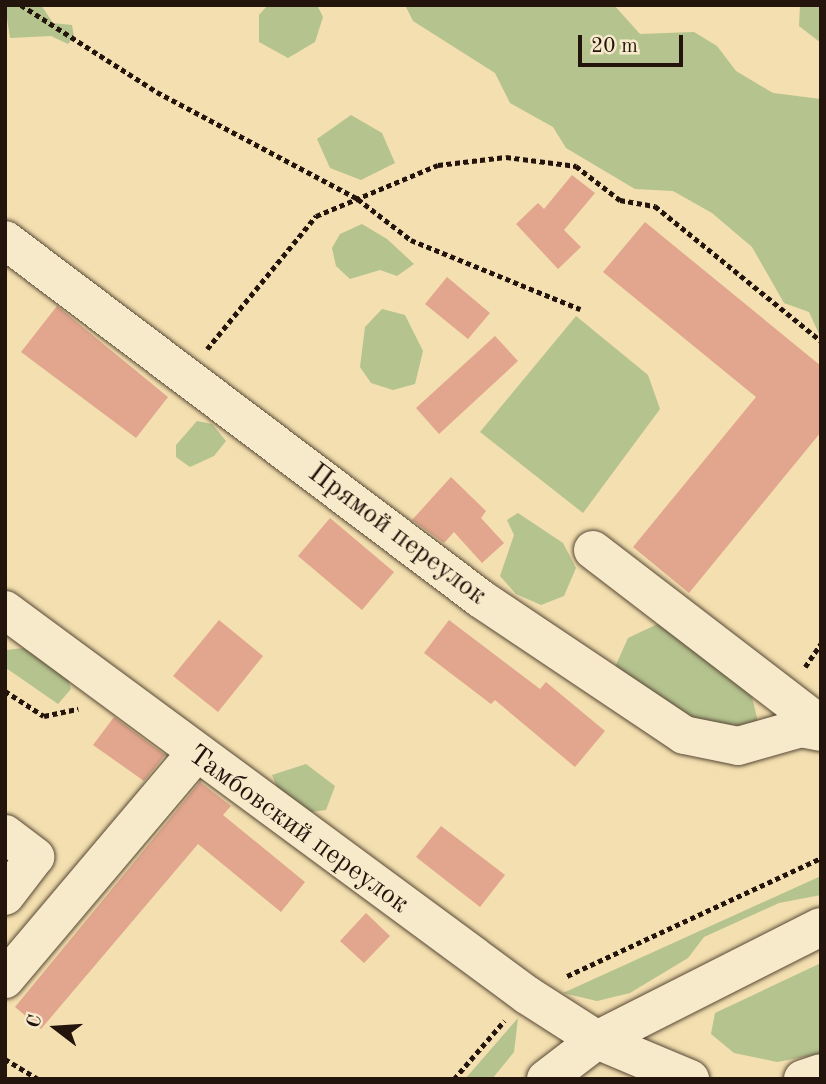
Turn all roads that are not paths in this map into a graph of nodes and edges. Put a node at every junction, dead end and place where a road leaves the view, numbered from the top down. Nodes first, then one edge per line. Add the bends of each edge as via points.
1 (5, 240) edge
2 (593, 550) dead end
3 (5, 610) edge
4 (821, 725) edge
5 (821, 732) edge
6 (195, 754) junction
7 (20, 846) edge
8 (79, 890) junction
9 (5, 896) edge
10 (821, 928) edge
11 (5, 979) edge
12 (597, 1040) junction
13 (821, 1073) edge
14 (666, 1074) edge
15 (546, 1079) edge
16 (803, 1079) edge

1 - 5 street, Прямой переулок via 481,599 684,735 738,746 801,728
2 - 4 street
3 - 6 street, Тамбовский переулок
6 - 8 street
6 - 12 street, Тамбовский переулок via 527,995
7 - 8 street
7 - 9 street
8 - 11 street
10 - 12 street
12 - 14 street, Тамбовский переулок
12 - 15 street
13 - 16 street

